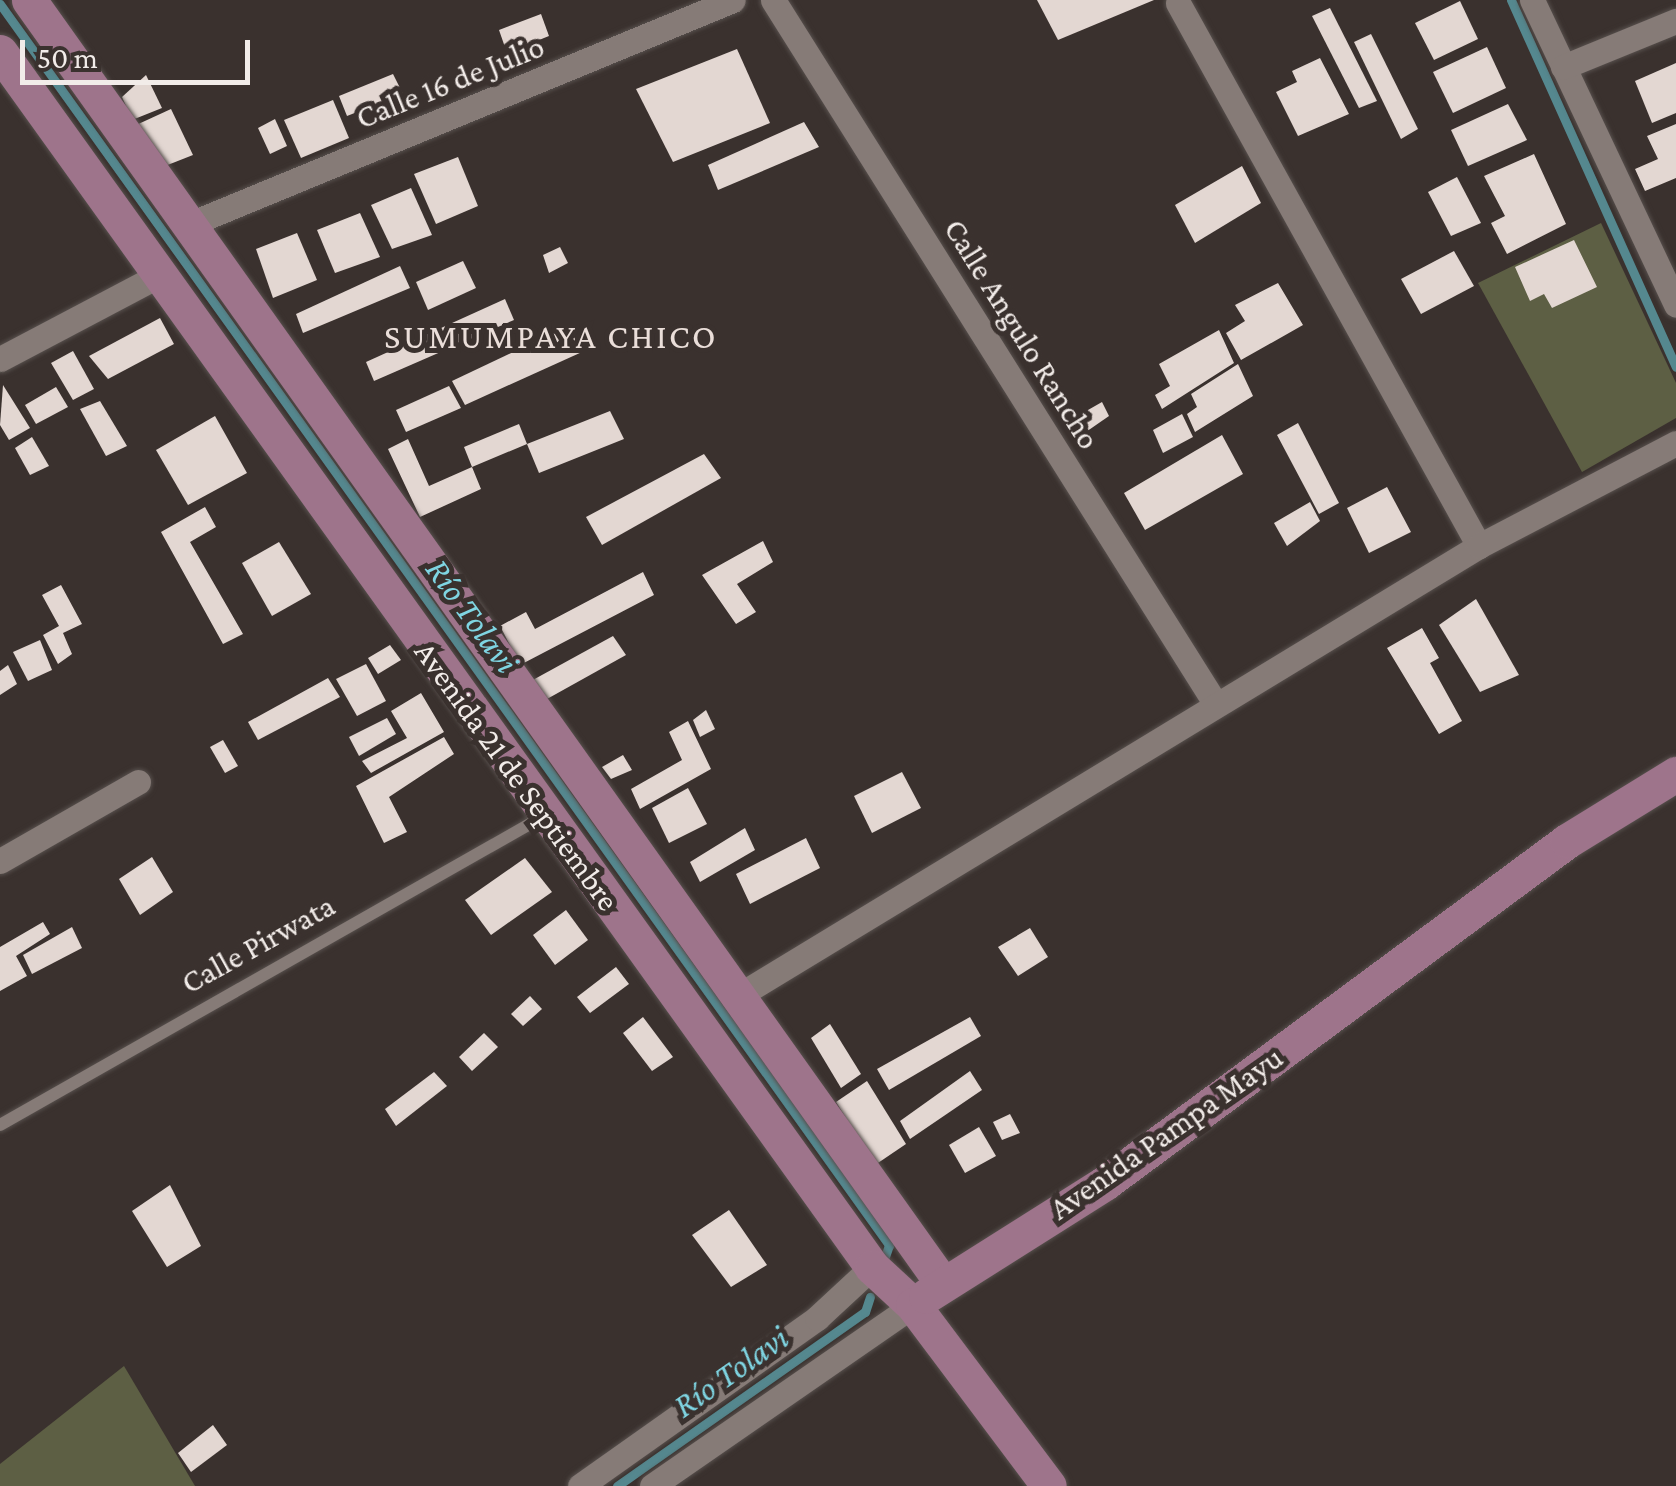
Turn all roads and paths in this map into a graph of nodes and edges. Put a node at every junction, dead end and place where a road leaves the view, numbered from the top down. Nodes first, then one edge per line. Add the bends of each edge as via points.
1 (29, 0) edge
2 (733, 0) edge
3 (773, 0) edge
4 (1532, 0) edge
5 (1177, 2) edge
6 (1676, 21) edge
7 (0, 52) edge
8 (1563, 68) junction
9 (190, 224) junction
10 (158, 275) junction
11 (1676, 306) edge
12 (0, 358) edge
13 (1676, 444) edge
14 (1478, 546) junction
15 (1216, 703) junction
16 (1676, 774) edge
17 (138, 782) dead end
18 (546, 814) junction
19 (0, 861) edge
20 (738, 996) junction
21 (0, 1126) edge
22 (872, 1267) junction
23 (943, 1284) junction
24 (913, 1305) junction
25 (580, 1486) edge
26 (652, 1486) edge
27 (1049, 1486) edge

1 - 9 street, Avenida 21 de Septiembre
2 - 9 street, Calle 16 de Julio
3 - 15 street, Calle Angulo Rancho
4 - 8 street
5 - 14 street
6 - 8 street
7 - 10 street, Avenida 21 de Septiembre
8 - 11 street
9 - 20 street, Avenida 21 de Septiembre
10 - 12 street
10 - 18 street, Avenida 21 de Septiembre
13 - 14 street
14 - 15 street
15 - 20 street
16 - 23 street, Avenida Pampa Mayu via 1567,840 1106,1182
17 - 19 street
18 - 21 lane, Calle Pirwata
18 - 22 street, Avenida 21 de Septiembre
20 - 23 street, Avenida 21 de Septiembre
22 - 24 street, Avenida 21 de Septiembre
22 - 25 street via 817,1318
23 - 24 street, Avenida Pampa Mayu
24 - 26 street, Avenida Pampa Mayu
24 - 27 street, Avenida 21 de Septiembre

